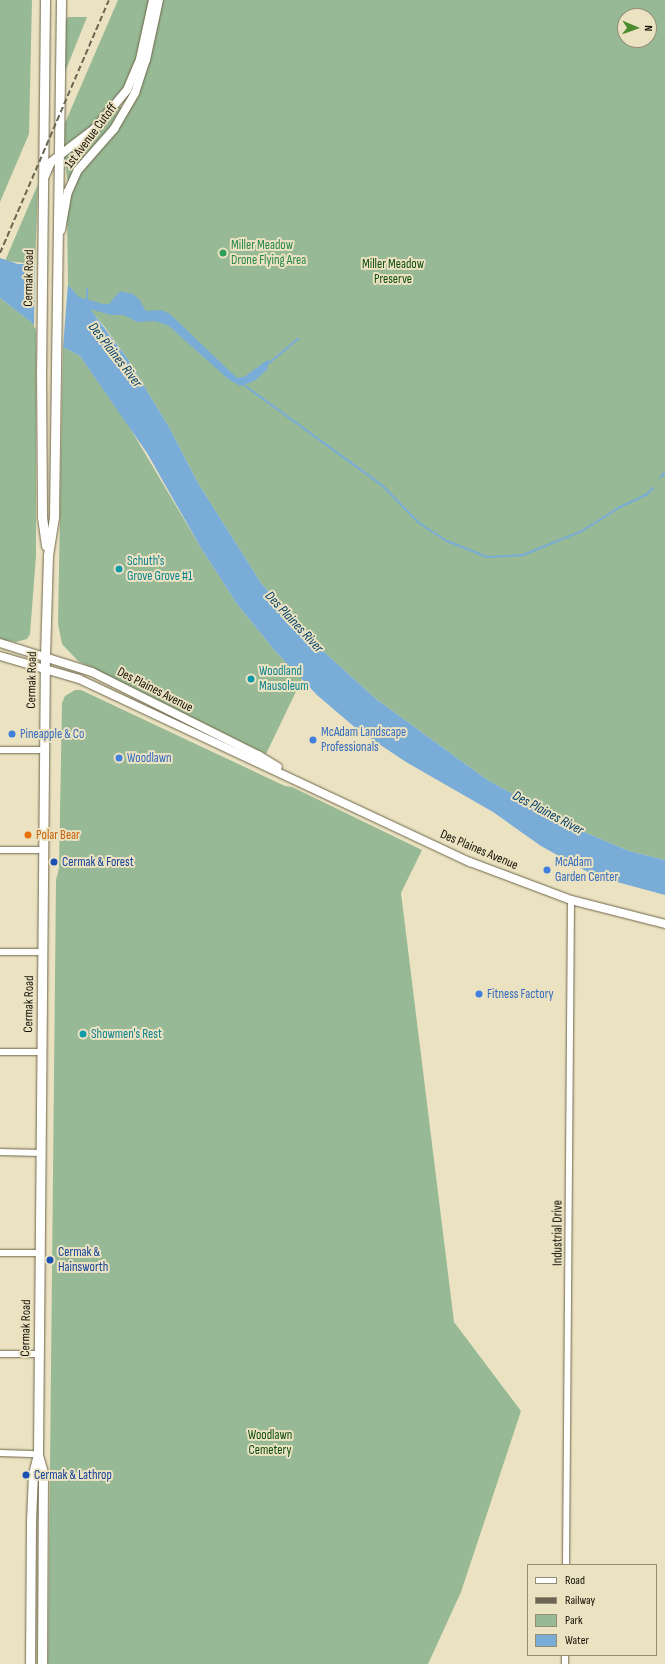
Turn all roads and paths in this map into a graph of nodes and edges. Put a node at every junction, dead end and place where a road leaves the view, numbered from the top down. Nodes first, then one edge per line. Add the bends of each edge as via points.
1 (45, 0) edge
2 (61, 0) edge
3 (153, 0) edge
4 (159, 0) edge
5 (58, 155) junction
6 (43, 183) junction
7 (58, 242) junction
8 (48, 555) junction
9 (0, 643) edge
10 (0, 656) edge
11 (45, 656) junction
12 (45, 668) junction
13 (0, 750) edge
14 (44, 750) junction
15 (292, 776) junction
16 (0, 850) edge
17 (43, 850) junction
18 (571, 900) junction
19 (665, 924) edge
20 (0, 952) edge
21 (42, 952) junction
22 (0, 1052) edge
23 (41, 1052) junction
24 (0, 1152) edge
25 (41, 1153) junction
26 (0, 1253) edge
27 (40, 1253) junction
28 (0, 1354) edge
29 (39, 1354) junction
30 (0, 1454) edge
31 (38, 1454) junction
32 (566, 1564) edge
33 (30, 1664) edge
34 (42, 1664) edge

1 - 6 main road, Cermak Road
2 - 5 main road, Cermak Road
3 - 5 main road, 1st Avenue Cutoff via 140,59 127,90 94,129
4 - 7 main road, 1st Avenue Cutoff via 140,81 119,122 85,161 73,180
5 - 6 main road, 1st Avenue Cutoff via 47,169
5 - 7 main road, Cermak Road
6 - 8 main road, Cermak Road via 42,517
7 - 8 main road, Cermak Road via 54,516
8 - 11 main road, Cermak Road
9 - 11 main road, Des Plaines Avenue
10 - 12 main road, Des Plaines Avenue
11 - 12 main road, Cermak Road
11 - 15 main road, Des Plaines Avenue via 92,672 258,755
12 - 14 main road, Cermak Road
12 - 15 main road, Des Plaines Avenue via 79,679 254,762
13 - 14 street
14 - 17 main road, Cermak Road
15 - 18 main road, Des Plaines Avenue via 470,862
16 - 17 street
17 - 21 main road, Cermak Road
18 - 19 main road, Des Plaines Avenue
18 - 32 street, Industrial Drive
20 - 21 street
21 - 23 main road, Cermak Road
22 - 23 street
23 - 25 main road, Cermak Road
24 - 25 street
25 - 27 main road, Cermak Road
26 - 27 street
27 - 29 main road, Cermak Road
28 - 29 street
29 - 31 main road, Cermak Road
30 - 31 street
31 - 33 main road, Cermak Road via 33,1474 31,1521
31 - 34 main road, Cermak Road via 43,1472

